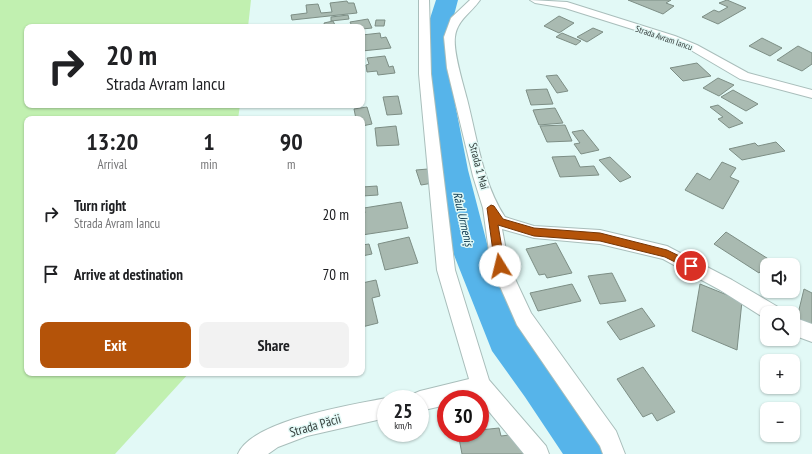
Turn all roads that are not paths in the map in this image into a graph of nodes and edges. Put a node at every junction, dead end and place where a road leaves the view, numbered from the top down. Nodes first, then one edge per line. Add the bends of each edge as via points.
1 (424, 0) edge
2 (475, 0) edge
3 (535, 0) edge
4 (812, 94) edge
5 (491, 208) junction
6 (760, 306) edge
7 (800, 329) edge
8 (812, 333) edge
9 (481, 386) junction
10 (429, 399) edge
11 (377, 410) edge
12 (249, 454) edge
13 (538, 454) edge
14 (614, 454) edge

1 - 9 street via 425,74 446,270
2 - 5 street, Strada 1 Mai via 455,20 449,37 453,68 480,176
3 - 4 street, Strada Avram Iancu via 567,5 671,38 693,47 744,76
5 - 6 street via 500,222 534,232 600,237 667,254
5 - 14 street, Strada 1 Mai via 500,266 524,319 608,440
7 - 8 street
9 - 10 street
9 - 13 street
11 - 12 street, Strada Păcii via 307,425 271,439

